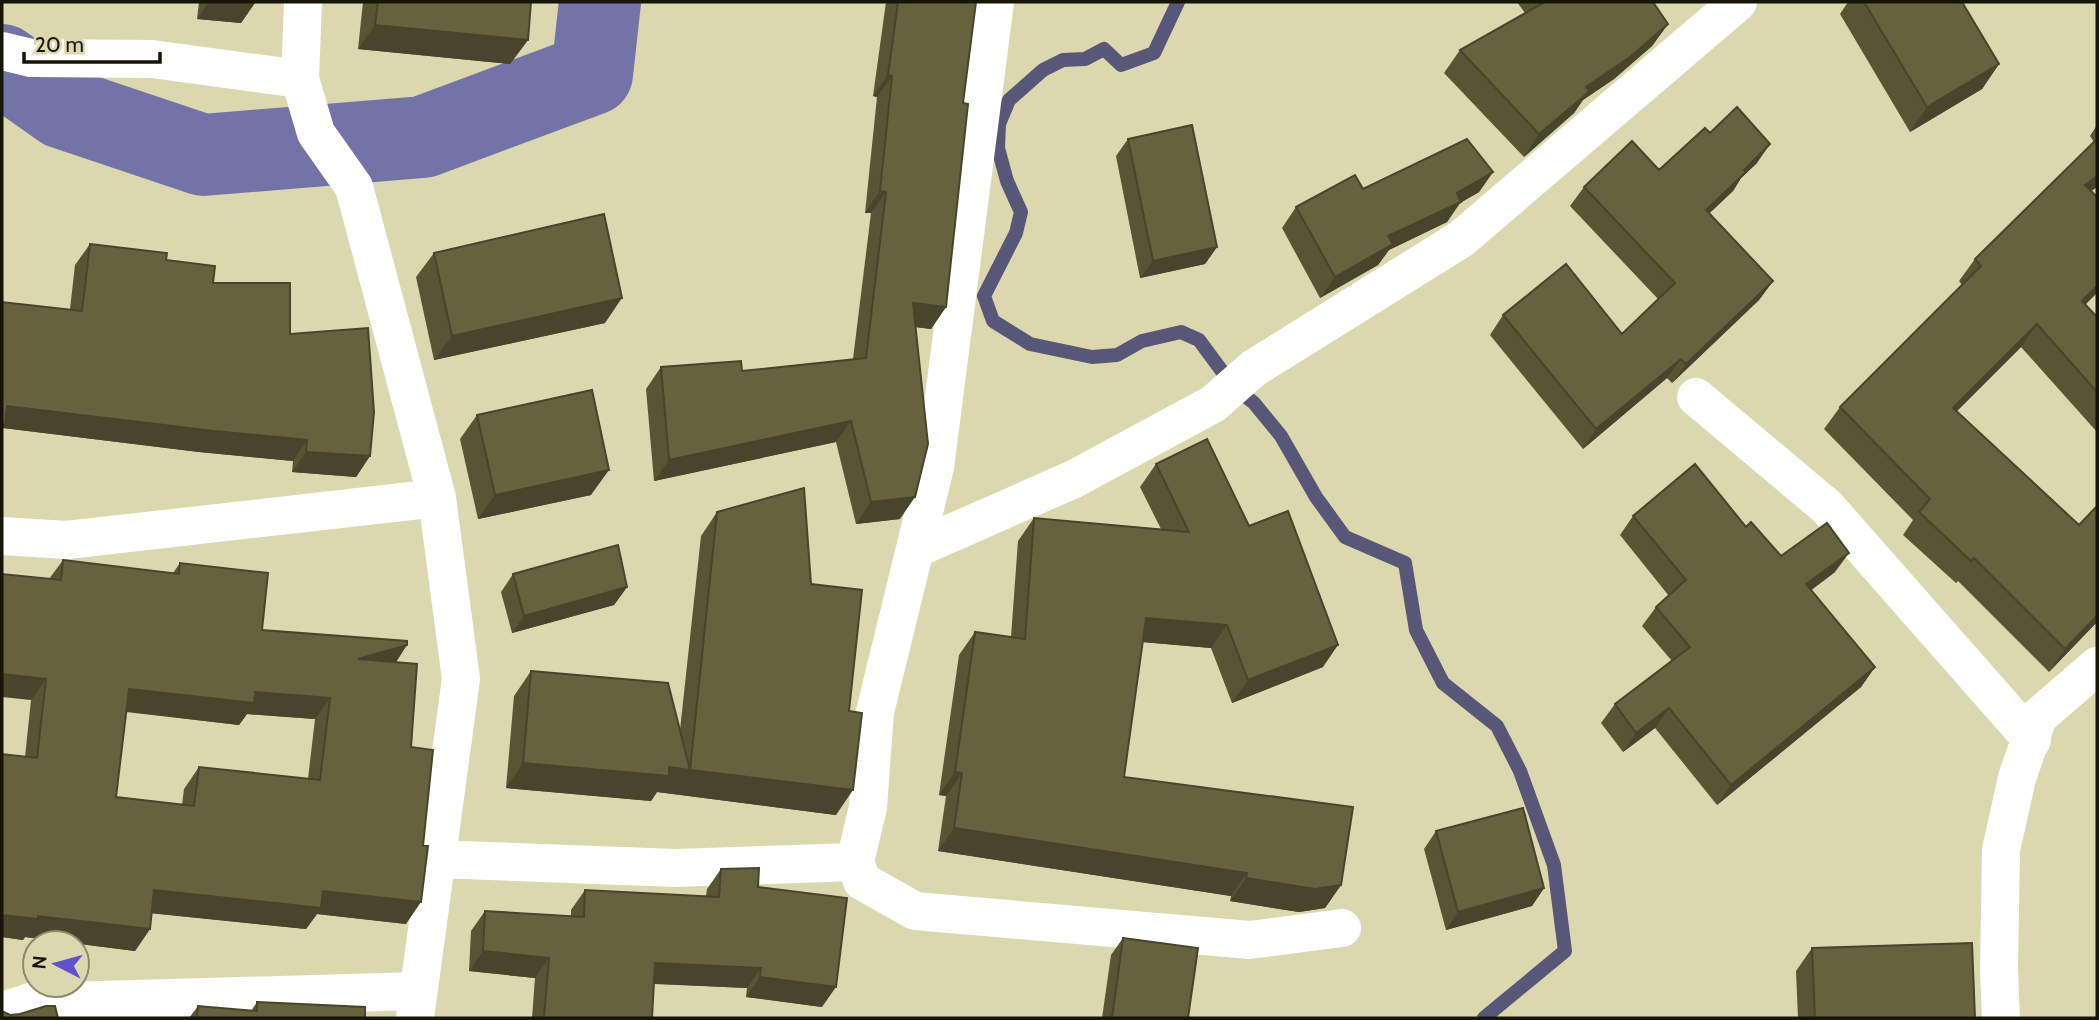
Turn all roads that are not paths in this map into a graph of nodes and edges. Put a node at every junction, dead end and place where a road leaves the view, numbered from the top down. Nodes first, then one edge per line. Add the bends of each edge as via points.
1 (303, 2) edge
2 (995, 2) edge
3 (1738, 2) edge
4 (2, 51) edge
5 (300, 79) junction
6 (1696, 397) dead end
7 (437, 498) junction
8 (2, 536) edge
9 (915, 548) junction
10 (2097, 666) edge
11 (2032, 740) junction
12 (438, 859) junction
13 (855, 862) junction
14 (1342, 928) dead end
15 (416, 1005) edge
16 (2, 1011) edge
17 (2001, 1018) edge

1 - 5 street
2 - 9 street via 935,467
3 - 9 street via 1461,239 1254,368 1213,404 1074,479
4 - 5 street via 30,58 152,59
5 - 7 street via 316,133 354,187
6 - 11 street via 1827,507
7 - 8 street via 67,540
7 - 12 street via 461,679
9 - 13 street via 875,712 869,807
10 - 11 street via 2038,717
11 - 17 street via 2017,778 2001,850
12 - 13 street via 676,868
12 - 15 street
13 - 14 street via 862,881 915,911 1250,940
15 - 16 street via 30,1002

